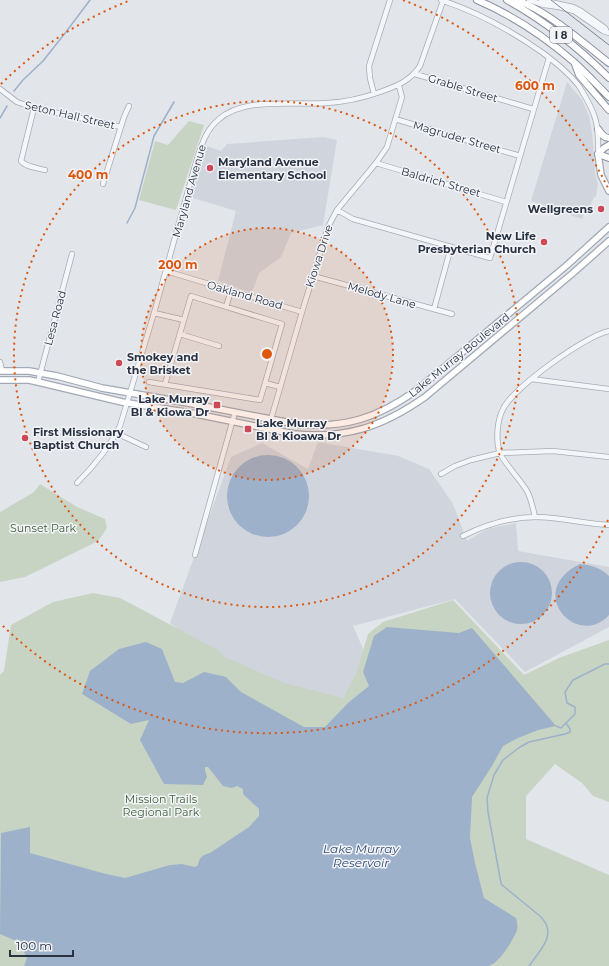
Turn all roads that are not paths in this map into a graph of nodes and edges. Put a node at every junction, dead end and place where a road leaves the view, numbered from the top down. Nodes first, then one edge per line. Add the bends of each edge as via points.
1 (390, 0) edge
2 (442, 0) edge
3 (477, 0) edge
4 (507, 0) edge
5 (517, 0) edge
6 (529, 0) edge
7 (541, 0) edge
8 (608, 33) edge
9 (549, 58) junction
10 (575, 63) junction
11 (609, 63) edge
12 (415, 74) junction
13 (609, 78) edge
14 (399, 86) junction
15 (0, 89) edge
16 (374, 94) junction
17 (609, 97) edge
18 (129, 106) dead end
19 (34, 108) junction
20 (533, 109) junction
21 (609, 110) edge
22 (395, 119) junction
23 (121, 127) junction
24 (598, 129) junction
25 (609, 138) edge
26 (609, 146) edge
27 (598, 154) junction
28 (520, 156) junction
29 (609, 158) edge
30 (376, 163) junction
31 (45, 170) dead end
32 (103, 184) dead end
33 (609, 190) edge
34 (506, 202) junction
35 (337, 210) junction
36 (609, 227) edge
37 (609, 241) edge
38 (451, 247) junction
39 (72, 254) dead end
40 (566, 266) junction
41 (166, 271) junction
42 (574, 272) junction
43 (313, 276) junction
44 (231, 291) junction
45 (226, 307) junction
46 (434, 309) junction
47 (513, 310) junction
48 (302, 312) junction
49 (154, 313) junction
50 (452, 314) dead end
51 (520, 318) junction
52 (184, 320) junction
53 (609, 330) edge
54 (180, 334) junction
55 (219, 346) dead end
56 (0, 362) edge
57 (1, 371) edge
58 (40, 373) junction
59 (531, 379) junction
60 (0, 380) edge
61 (38, 382) junction
62 (149, 382) dead end
63 (265, 382) junction
64 (165, 384) junction
65 (280, 387) junction
66 (609, 389) edge
67 (130, 394) junction
68 (127, 403) junction
69 (235, 412) junction
70 (271, 419) junction
71 (233, 421) junction
72 (116, 433) junction
73 (146, 448) dead end
74 (500, 453) junction
75 (609, 457) edge
76 (441, 474) dead end
77 (77, 483) dead end
78 (535, 517) junction
79 (609, 525) edge
80 (463, 536) dead end
81 (195, 555) dead end

1 - 16 street via 369,66
2 - 9 street via 510,31
2 - 12 street, Maryland Avenue
3 - 10 highway, I 8 via 538,34
4 - 13 highway, I 8 via 556,31
5 - 11 highway via 556,22
6 - 8 street via 574,11
7 - 8 street via 577,8 605,28
9 - 20 street
9 - 24 street via 564,69 578,85 590,104
10 - 17 highway, I 8
10 - 21 highway via 579,75
12 - 14 street, Maryland Avenue
12 - 20 street, Grable Street
14 - 16 street, Maryland Avenue
14 - 22 street, Kiowa Drive via 402,97
15 - 19 street, Seton Hall Street via 17,102
16 - 41 street, Maryland Avenue via 325,103 245,106 233,109 218,120 206,134 196,162
18 - 23 street
19 - 23 street, Seton Hall Street
19 - 31 street via 21,161
20 - 28 street
22 - 28 street, Magruder Street
22 - 30 street, Kiowa Drive via 387,147
23 - 32 street
24 - 25 highway
24 - 27 street
26 - 27 highway
27 - 29 highway
27 - 33 main road via 601,175
28 - 34 street
30 - 34 street, Baldrich Street
30 - 35 street, Kiowa Drive
34 - 38 street via 490,258
35 - 38 street via 353,219
35 - 43 street, Kiowa Drive via 323,240
36 - 40 main road, Lake Murray Boulevard
37 - 42 main road, Lake Murray Boulevard
38 - 46 street
39 - 58 street, Lesa Road
40 - 42 main road
40 - 47 main road, Lake Murray Boulevard
41 - 44 street, Oakland Road
41 - 49 street, Maryland Avenue
42 - 51 main road, Lake Murray Boulevard
43 - 46 street, Melody Lane
43 - 48 street, Kiowa Drive
44 - 45 street
44 - 48 street, Oakland Road
45 - 52 street via 191,296
45 - 63 street via 282,324
46 - 50 street, Melody Lane
47 - 51 main road
47 - 70 main road, Lake Murray Boulevard via 418,389 370,417 328,425 296,424
48 - 65 street, Kiowa Drive
49 - 52 street
49 - 67 street, Maryland Avenue
51 - 71 main road, Lake Murray Boulevard via 425,397 407,410 374,426 336,435 309,435
52 - 54 street
53 - 59 street via 566,352
54 - 55 street
54 - 64 street
56 - 57 street
57 - 58 main road, Lake Murray Boulevard
58 - 61 street, Lesa Road
58 - 67 main road, Lake Murray Boulevard
59 - 66 street
59 - 74 street via 503,409 497,435
60 - 61 main road, Lake Murray Boulevard
61 - 68 main road, Lake Murray Boulevard
62 - 64 street
63 - 64 street via 260,400
63 - 65 street
65 - 70 street, Kiowa Drive
67 - 68 street, Maryland Avenue
67 - 69 main road, Lake Murray Boulevard
68 - 71 main road, Lake Murray Boulevard
68 - 72 street, Maryland Avenue
69 - 70 main road, Lake Murray Boulevard
69 - 71 street
71 - 81 street
72 - 73 street
72 - 77 street, Maryland Avenue via 99,459
74 - 75 street via 553,451
74 - 76 street via 471,460
74 - 78 street via 527,491
78 - 79 street
78 - 80 street via 504,520

